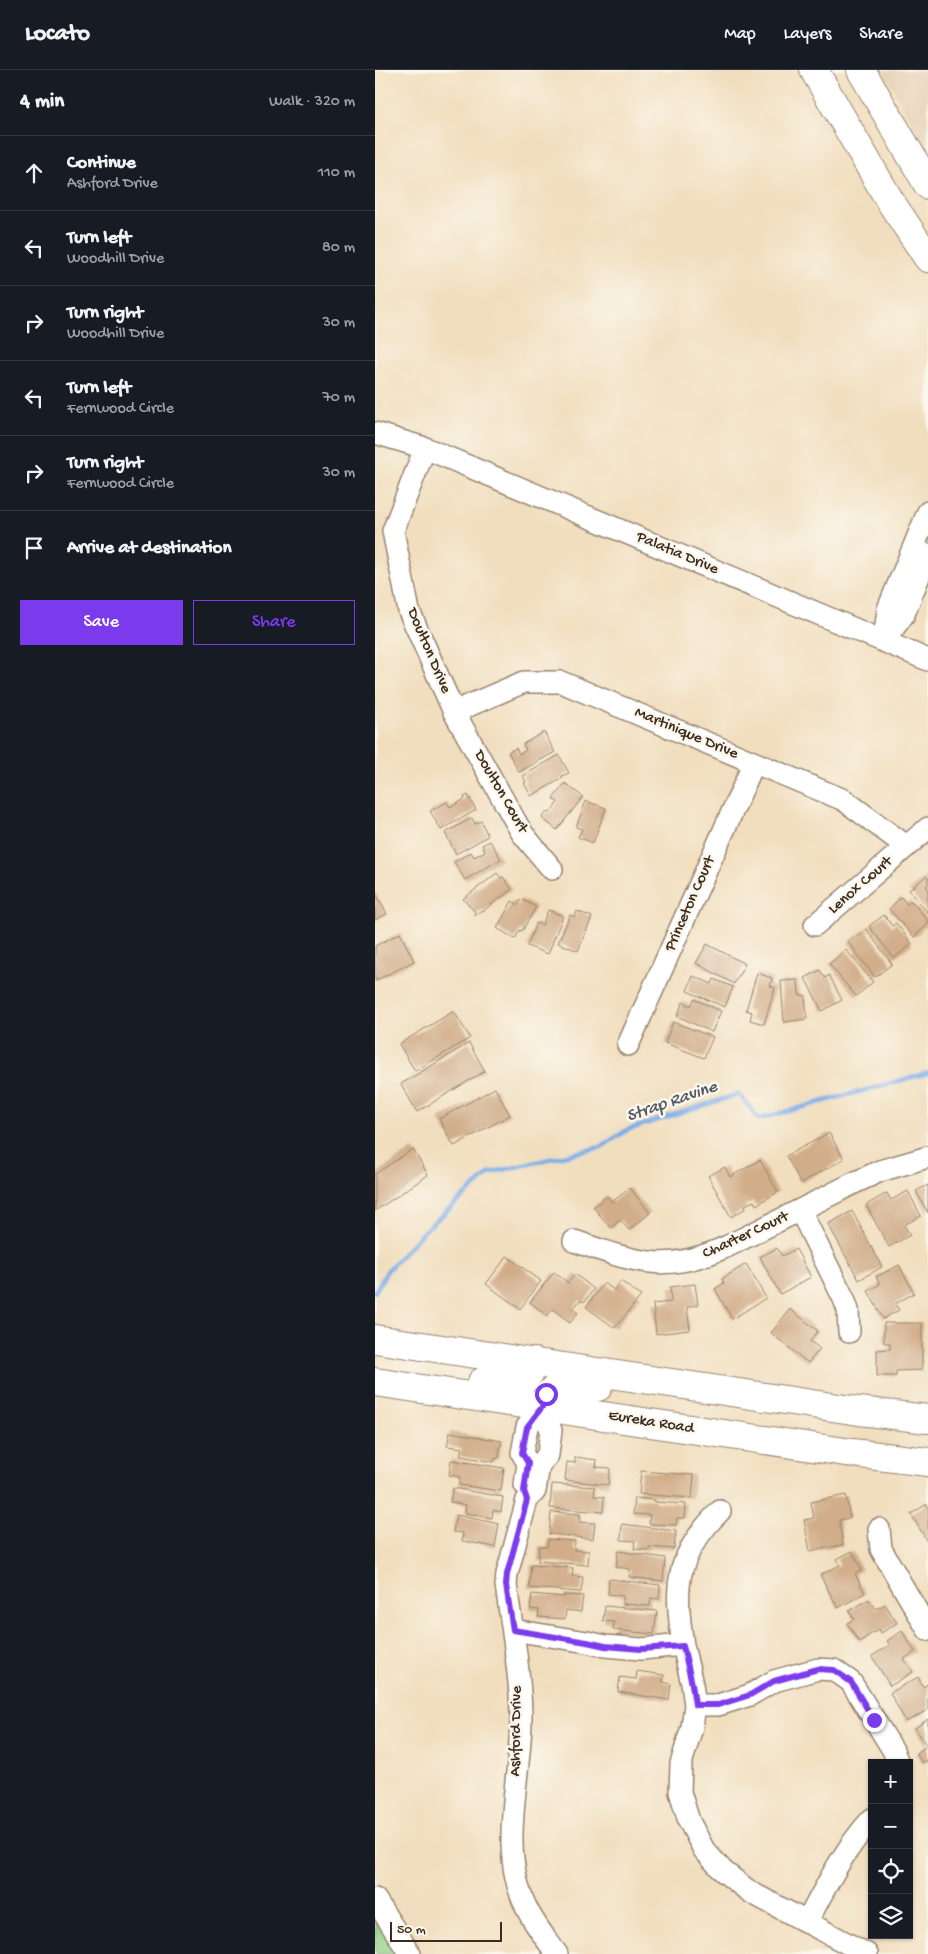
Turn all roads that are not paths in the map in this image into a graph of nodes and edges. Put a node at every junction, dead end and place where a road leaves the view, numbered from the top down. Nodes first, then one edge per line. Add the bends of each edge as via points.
1 (814, 70) edge
2 (828, 70) edge
3 (861, 70) edge
4 (874, 93) junction
5 (839, 113) junction
6 (922, 176) edge
7 (928, 258) edge
8 (375, 433) edge
9 (425, 448) junction
10 (928, 512) edge
11 (928, 554) edge
12 (884, 641) junction
13 (928, 660) edge
14 (454, 712) junction
15 (754, 763) junction
16 (928, 828) edge
17 (906, 846) junction
18 (552, 870) dead end
19 (815, 925) dead end
20 (628, 1045) dead end
21 (928, 1157) edge
22 (801, 1210) junction
23 (574, 1241) dead end
24 (849, 1332) dead end
25 (380, 1340) edge
26 (533, 1362) junction
27 (382, 1383) edge
28 (701, 1387) junction
29 (542, 1407) junction
30 (928, 1419) edge
31 (928, 1462) edge
32 (720, 1511) dead end
33 (879, 1529) dead end
34 (513, 1630) junction
35 (928, 1630) edge
36 (683, 1646) junction
37 (695, 1705) junction
38 (896, 1759) edge
39 (868, 1823) edge
40 (375, 1899) edge
41 (807, 1922) junction
42 (410, 1954) edge
43 (557, 1954) edge
44 (867, 1954) edge

1 - 5 main road
2 - 4 main road via 843,85 859,92
3 - 4 main road
4 - 6 main road
5 - 6 main road via 866,119
5 - 7 main road via 890,202
8 - 9 street, Palatia Drive
9 - 12 street, Palatia Drive
9 - 14 street, Doulton Drive via 393,531 409,611
10 - 12 street via 888,610
11 - 12 street via 904,614
12 - 13 street, Palatia Drive
14 - 15 street, Martinique Drive via 524,682 561,682
14 - 18 street, Doulton Court via 522,833
15 - 17 street, Martinique Drive via 844,800
15 - 20 street, Princeton Court
16 - 17 street
17 - 19 street, Lenox Court
21 - 22 street, Charter Court via 880,1171
22 - 23 street, Charter Court via 715,1252 686,1261 644,1263
22 - 24 street via 844,1299
25 - 26 main road
26 - 27 main road via 531,1374 513,1385 435,1377
26 - 28 main road
27 - 29 main road, Eureka Road
28 - 29 main road via 662,1394 568,1384 546,1394
28 - 30 main road
29 - 31 main road, Eureka Road via 851,1454
29 - 34 street, Ashford Drive via 551,1430 548,1455 533,1464 524,1491 527,1500 507,1574
32 - 36 street via 688,1551 680,1571 677,1592
33 - 35 street via 881,1549
34 - 36 street via 605,1646 641,1649
34 - 43 street, Ashford Drive via 521,1714 513,1822 516,1880 525,1906
36 - 37 street
37 - 38 street via 718,1705 750,1695 774,1681 818,1669 834,1670 851,1682
37 - 41 street via 681,1764 680,1792 689,1821 704,1850 723,1871 750,1892
39 - 41 street via 841,1859
40 - 42 street
41 - 44 street

